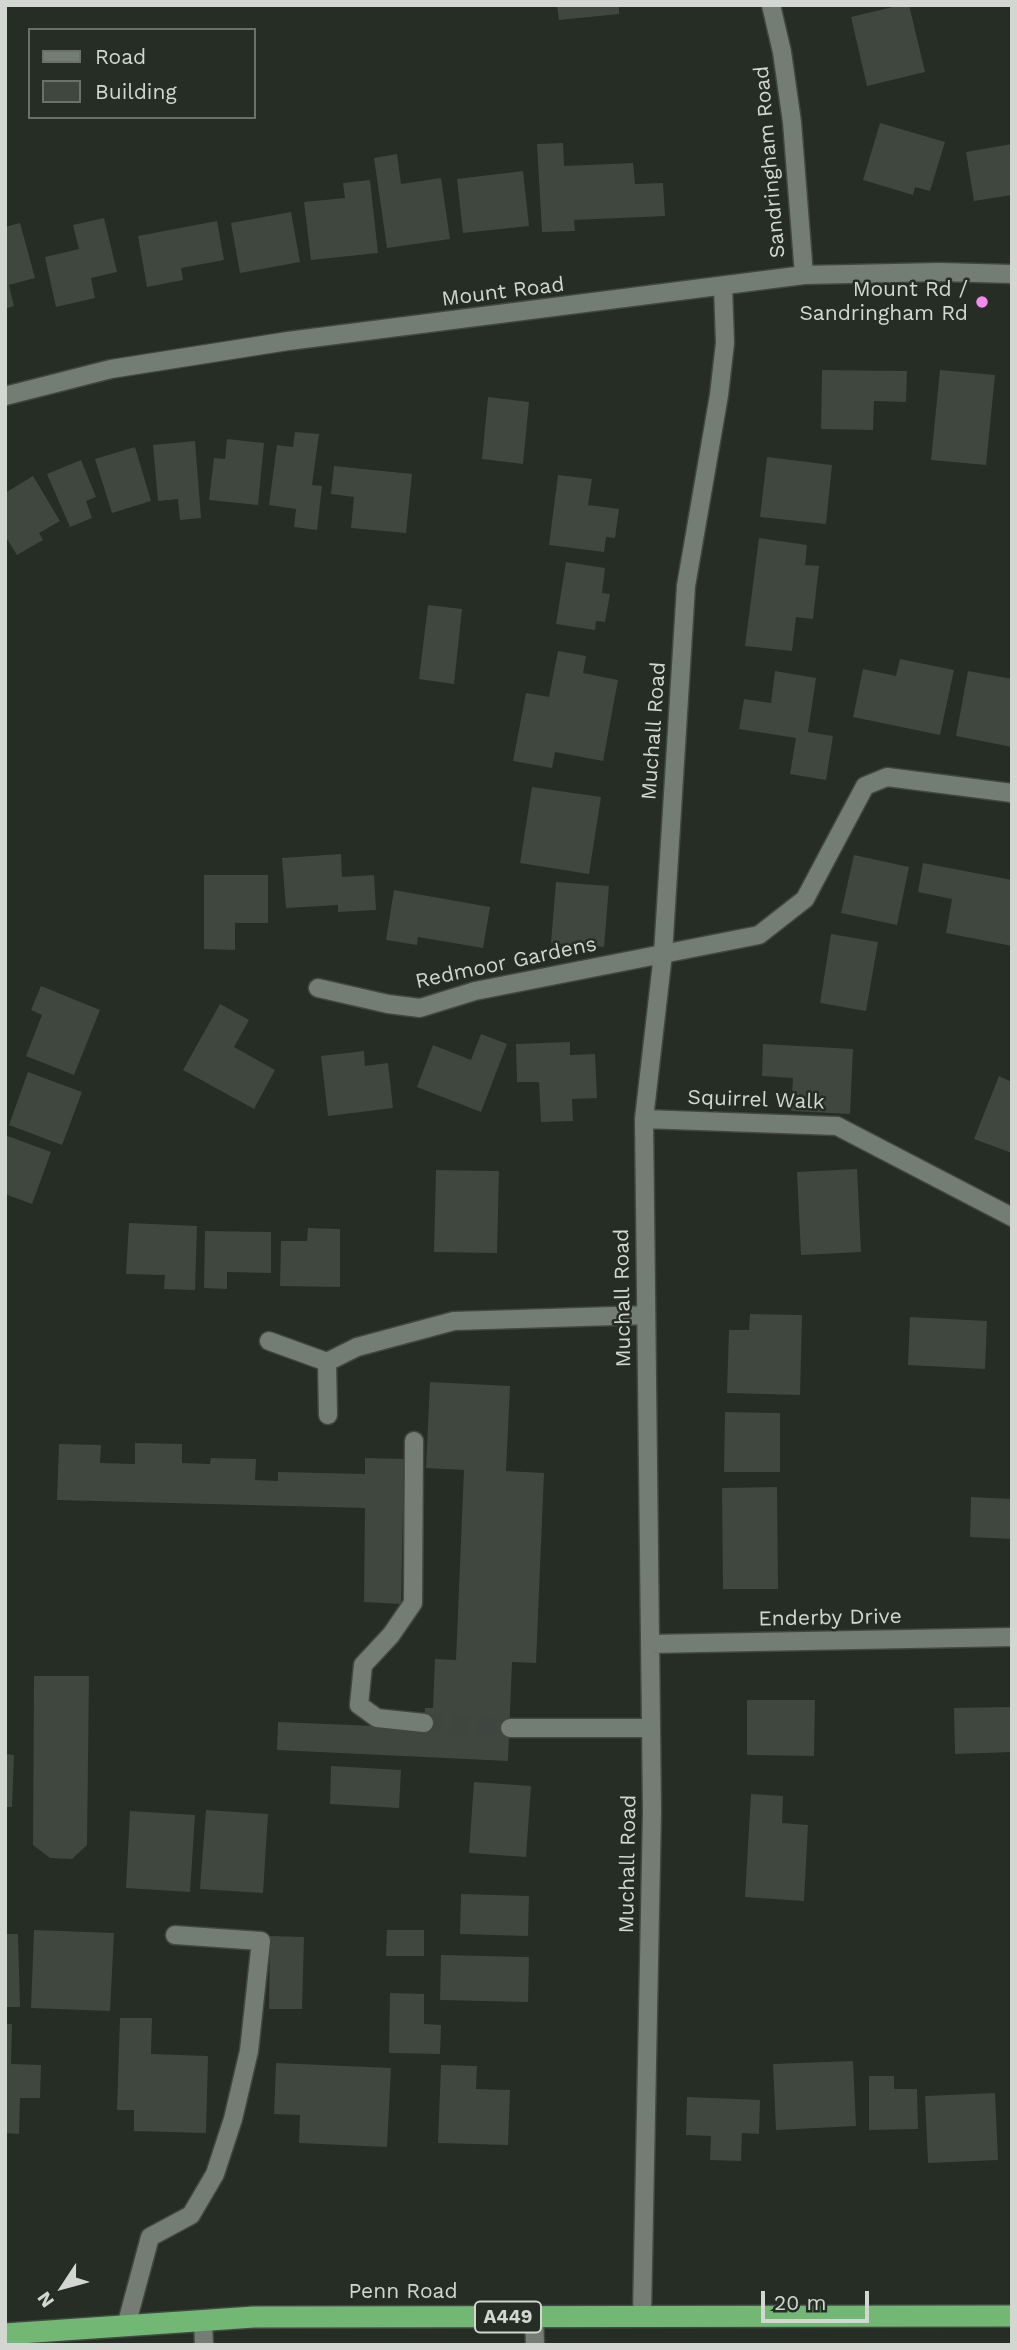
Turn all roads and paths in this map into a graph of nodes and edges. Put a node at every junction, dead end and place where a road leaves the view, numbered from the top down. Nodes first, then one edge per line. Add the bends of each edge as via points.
1 (771, 5) edge
2 (1012, 274) edge
3 (804, 275) junction
4 (723, 286) junction
5 (5, 396) edge
6 (1012, 793) edge
7 (663, 954) junction
8 (318, 988) dead end
9 (644, 1119) junction
10 (1012, 1217) edge
11 (646, 1315) junction
12 (269, 1341) dead end
13 (327, 1362) junction
14 (328, 1415) dead end
15 (414, 1440) dead end
16 (1012, 1637) edge
17 (650, 1644) junction
18 (424, 1723) tunnel mouth
19 (510, 1728) tunnel mouth
20 (651, 1728) junction
21 (175, 1935) dead end
22 (642, 2314) junction
23 (534, 2316) junction
24 (1012, 2316) edge
25 (203, 2320) junction
26 (126, 2326) junction
27 (5, 2334) edge
28 (204, 2345) edge
29 (534, 2345) edge

1 - 3 street, Sandringham Road via 792,122
2 - 3 street, Mount Road
3 - 4 street, Mount Road
4 - 5 street, Mount Road via 288,341 111,369
4 - 7 street, Muchall Road via 725,343 719,395 686,586
6 - 7 street, Redmoor Gardens via 887,777 865,786 805,899 759,935
7 - 8 street, Redmoor Gardens via 475,991 420,1008
7 - 9 street, Muchall Road
9 - 10 street, Squirrel Walk via 837,1126
9 - 11 street, Muchall Road
11 - 13 street via 454,1321 357,1347
11 - 17 street, Muchall Road
12 - 13 street
13 - 14 street
15 - 18 street via 413,1602 363,1665 359,1705 377,1718
16 - 17 street, Enderby Drive
17 - 20 street, Muchall Road
19 - 20 street
20 - 22 street, Muchall Road
21 - 26 street via 261,1941 249,2051 215,2174 191,2216 150,2237
22 - 23 highway, Penn Road / A449
22 - 24 highway, Penn Road / A449
23 - 25 highway, Penn Road / A449
23 - 29 street
25 - 26 highway, Penn Road / A449
25 - 28 street
26 - 27 highway, Penn Road / A449

